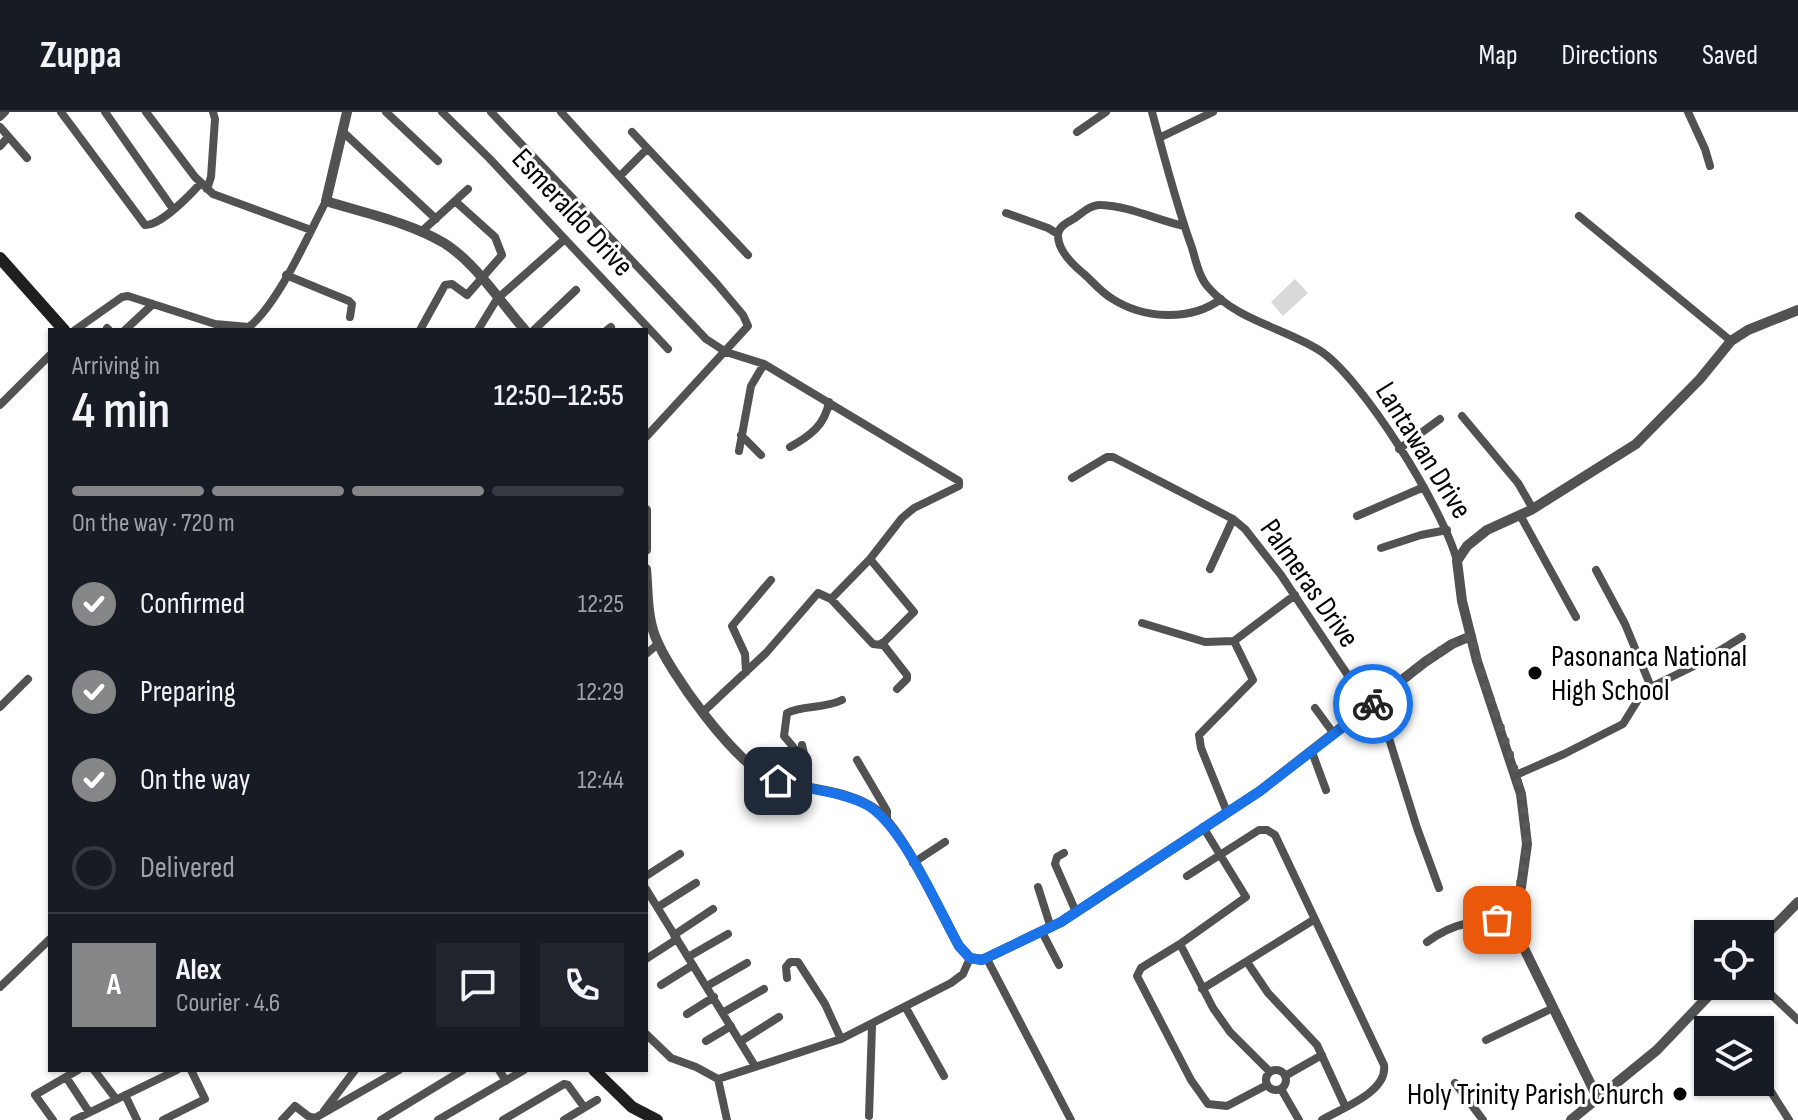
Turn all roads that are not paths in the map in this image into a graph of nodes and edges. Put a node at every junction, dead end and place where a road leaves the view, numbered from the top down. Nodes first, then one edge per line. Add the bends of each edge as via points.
1 (5, 112) edge
2 (61, 112) edge
3 (105, 112) edge
4 (146, 112) edge
5 (213, 112) edge
6 (347, 112) edge
7 (386, 112) edge
8 (442, 112) edge
9 (491, 112) edge
10 (561, 112) edge
11 (1106, 112) edge
12 (1152, 112) edge
13 (1213, 112) edge
14 (1688, 112) edge
15 (0, 117) edge
16 (0, 127) edge
17 (342, 131) junction
18 (632, 132) dead end
19 (1077, 132) dead end
20 (8, 137) junction
21 (1159, 138) junction
22 (0, 146) edge
23 (647, 149) junction
24 (27, 158) dead end
25 (438, 161) dead end
26 (1710, 166) dead end
27 (620, 176) junction
28 (207, 189) junction
29 (468, 189) dead end
30 (194, 191) junction
31 (326, 201) junction
32 (455, 201) junction
33 (173, 209) junction
34 (1006, 213) dead end
35 (1579, 216) dead end
36 (436, 219) junction
37 (1184, 226) junction
38 (311, 230) junction
39 (421, 232) junction
40 (1058, 234) junction
41 (565, 239) junction
42 (748, 255) dead end
43 (0, 258) edge
44 (286, 275) junction
45 (480, 278) junction
46 (576, 290) dead end
47 (497, 299) junction
48 (1221, 299) junction
49 (153, 304) junction
50 (1798, 310) edge
51 (350, 317) dead end
52 (62, 328) edge
53 (78, 328) edge
54 (127, 328) edge
55 (254, 328) edge
56 (421, 328) edge
57 (479, 328) edge
58 (523, 328) edge
59 (536, 328) edge
60 (1731, 341) junction
61 (668, 349) dead end
62 (726, 352) junction
63 (48, 357) edge
64 (764, 364) junction
65 (829, 402) junction
66 (0, 405) edge
67 (1462, 416) dead end
68 (1440, 419) dead end
69 (648, 435) edge
70 (741, 435) junction
71 (790, 447) dead end
72 (1399, 449) junction
73 (739, 451) dead end
74 (761, 455) dead end
75 (1072, 478) dead end
76 (1424, 487) junction
77 (1533, 509) junction
78 (1520, 515) junction
79 (1357, 516) dead end
80 (1233, 519) junction
81 (1447, 530) junction
82 (1381, 548) dead end
83 (870, 559) junction
84 (1457, 561) junction
85 (1210, 569) dead end
86 (1596, 570) dead end
87 (771, 580) dead end
88 (648, 592) edge
89 (1295, 595) junction
90 (831, 599) junction
91 (1576, 617) dead end
92 (1142, 623) dead end
93 (1471, 636) junction
94 (1742, 637) dead end
95 (1234, 641) junction
96 (882, 643) junction
97 (658, 644) junction
98 (648, 652) edge
99 (746, 673) junction
100 (28, 679) dead end
101 (1651, 687) junction
102 (897, 689) dead end
103 (842, 700) dead end
104 (1373, 704) junction
105 (0, 707) edge
106 (1315, 708) dead end
107 (703, 712) junction
108 (1334, 734) junction
109 (802, 745) dead end
110 (1312, 752) junction
111 (857, 760) dead end
112 (806, 762) junction
113 (1516, 775) junction
114 (793, 785) junction
115 (1326, 790) dead end
116 (1227, 812) junction
117 (887, 820) junction
118 (1203, 827) junction
119 (945, 842) dead end
120 (1064, 853) dead end
121 (680, 854) dead end
122 (1221, 854) junction
123 (913, 863) junction
124 (648, 875) edge
125 (1187, 876) dead end
126 (696, 883) dead end
127 (1038, 887) dead end
128 (1439, 888) dead end
129 (1798, 902) edge
130 (652, 903) edge
131 (713, 909) dead end
132 (1076, 912) junction
133 (1315, 919) junction
134 (1513, 919) junction
135 (1774, 927) edge
136 (1046, 930) junction
137 (728, 934) dead end
138 (675, 937) junction
139 (48, 941) edge
140 (1427, 942) dead end
141 (1180, 944) junction
142 (648, 957) edge
143 (970, 958) junction
144 (987, 959) junction
145 (690, 961) junction
146 (1247, 962) junction
147 (747, 963) dead end
148 (1059, 965) dead end
149 (787, 978) dead end
150 (661, 985) dead end
151 (707, 986) junction
152 (0, 987) edge
153 (764, 989) dead end
154 (1202, 989) junction
155 (714, 997) junction
156 (1774, 997) edge
157 (1705, 1000) edge
158 (906, 1008) junction
159 (1553, 1008) junction
160 (724, 1012) junction
161 (687, 1014) dead end
162 (779, 1017) dead end
163 (1798, 1020) edge
164 (731, 1026) junction
165 (872, 1026) junction
166 (648, 1036) edge
167 (841, 1039) junction
168 (1486, 1040) dead end
169 (706, 1041) dead end
170 (741, 1041) junction
171 (1322, 1055) junction
172 (755, 1066) junction
173 (75, 1072) edge
174 (96, 1072) edge
175 (173, 1072) edge
176 (192, 1072) edge
177 (354, 1072) edge
178 (396, 1072) edge
179 (460, 1072) edge
180 (500, 1072) edge
181 (521, 1072) edge
182 (596, 1072) edge
183 (1270, 1072) junction
184 (944, 1076) dead end
185 (1285, 1076) junction
186 (66, 1077) junction
187 (718, 1079) junction
188 (506, 1081) junction
189 (1455, 1083) dead end
190 (1267, 1085) junction
191 (1281, 1089) junction
192 (1774, 1096) edge
193 (120, 1097) junction
194 (1598, 1099) junction
195 (597, 1100) dead end
196 (1345, 1106) junction
197 (584, 1107) junction
198 (89, 1112) junction
199 (322, 1114) junction
200 (869, 1116) dead end
201 (52, 1120) edge
202 (74, 1120) edge
203 (137, 1120) edge
204 (163, 1120) edge
205 (282, 1120) edge
206 (381, 1120) edge
207 (438, 1120) edge
208 (503, 1120) edge
209 (564, 1120) edge
210 (655, 1120) edge
211 (727, 1120) edge
212 (1071, 1120) edge
213 (1299, 1120) edge
214 (1322, 1120) edge
215 (1483, 1120) edge
216 (1571, 1120) edge
217 (1789, 1120) edge

1 - 15 street
2 - 33 street via 143,224 151,226
3 - 33 street
4 - 28 street
5 - 28 street
6 - 17 street
7 - 25 street
8 - 41 street, Esmeraldo Drive
9 - 62 street via 681,314
10 - 27 street
11 - 19 street
12 - 21 street, Lantawan Drive
13 - 21 street
14 - 26 street
16 - 20 street
17 - 31 street
17 - 36 street
18 - 23 street
20 - 22 street
20 - 24 street
21 - 37 street, Lantawan Drive
23 - 27 street
23 - 42 street
27 - 62 street via 745,319 747,328
28 - 30 street
28 - 30 street
28 - 38 street
29 - 32 street
30 - 33 street
31 - 38 street
31 - 39 street
32 - 36 street
32 - 45 street via 500,248 499,260
34 - 40 street
35 - 60 street
36 - 39 street
37 - 40 street via 1097,204
37 - 48 street, Lantawan Drive via 1206,285
38 - 44 street
39 - 45 street via 451,249
40 - 48 street via 1064,254 1113,300 1165,316 1193,313
41 - 47 street
41 - 61 street, Esmeraldo Drive
43 - 52 main road
44 - 51 street via 349,301
44 - 55 street
45 - 47 street
45 - 56 street via 467,295 445,285
46 - 59 street
47 - 57 street
47 - 58 street
48 - 72 street, Lantawan Drive via 1333,360
49 - 53 street via 122,297
49 - 54 street
49 - 55 street via 215,324
50 - 60 street
60 - 77 street via 1636,444
62 - 64 street
62 - 69 street
63 - 66 street
64 - 65 street
64 - 70 street via 751,386
65 - 71 street via 818,428
65 - 83 street via 959,481 953,490 902,518
67 - 77 street
68 - 72 street
70 - 73 street
70 - 74 street
72 - 76 street, Lantawan Drive
75 - 80 street, Palmeras Drive via 1113,457
76 - 79 street
76 - 81 street, Lantawan Drive
77 - 78 street
78 - 84 street via 1473,540
78 - 91 street
80 - 85 street
80 - 89 street, Palmeras Drive
81 - 82 street
81 - 84 street, Lantawan Drive
83 - 90 street
83 - 96 street via 914,612
84 - 93 street, Lantawan Drive
86 - 101 street
87 - 99 street via 732,626 745,654
88 - 97 street
89 - 95 street
89 - 104 street, Palmeras Drive
90 - 96 street via 873,644
90 - 99 street via 815,595
92 - 95 street via 1205,642
93 - 104 street via 1441,650
93 - 113 street, Lantawan Drive
94 - 101 street
95 - 116 street via 1253,680 1198,740
96 - 102 street via 907,675
97 - 98 street
97 - 107 street
99 - 107 street
100 - 105 street
101 - 113 street via 1623,724
103 - 112 street via 787,713 784,736
104 - 108 street
104 - 128 street, Palmeras Drive
106 - 108 street
107 - 114 street via 746,763
108 - 110 street
109 - 112 street
110 - 115 street
110 - 116 street
111 - 117 street via 887,811
112 - 114 street
113 - 134 street, Lantawan Drive via 1527,844
114 - 117 street via 858,801
116 - 118 street
117 - 123 street
118 - 122 street
118 - 132 street
119 - 123 street
120 - 132 street via 1055,864
121 - 124 street
122 - 125 street
122 - 133 street via 1259,830 1275,835
122 - 141 street via 1246,897
123 - 143 street
126 - 130 street
127 - 136 street
129 - 135 street
130 - 138 street
131 - 138 street
132 - 136 street
133 - 146 street
133 - 196 street via 1385,1071 1376,1088
134 - 140 street via 1472,920
134 - 159 street
136 - 144 street
136 - 148 street
137 - 145 street
138 - 142 street
138 - 145 street
139 - 152 street
141 - 154 street
141 - 190 street via 1141,968 1137,976 1201,1097 1208,1104 1227,1106
143 - 144 street
143 - 158 street via 959,977
144 - 212 street
145 - 150 street
145 - 151 street
146 - 154 street
146 - 171 street
147 - 151 street
149 - 167 street via 786,967 798,962
151 - 155 street
153 - 160 street
154 - 183 street via 1230,1032
155 - 160 street
155 - 161 street
156 - 163 street
157 - 194 street via 1657,1050
158 - 165 street
158 - 184 street
159 - 168 street
159 - 194 street
160 - 164 street
162 - 170 street
164 - 169 street
164 - 170 street
165 - 167 street
165 - 200 street
166 - 187 street via 671,1058
167 - 172 street
170 - 172 street
171 - 185 street
171 - 196 street
172 - 187 street
173 - 186 street
174 - 193 street
175 - 193 street
176 - 204 street via 205,1099
177 - 199 street
178 - 199 street
179 - 206 street
180 - 188 street
181 - 188 street
182 - 210 main road via 632,1107
183 - 185 street
183 - 190 street
185 - 191 street
186 - 198 street
186 - 201 street via 35,1095
187 - 211 street
188 - 207 street
189 - 215 street
190 - 191 street
191 - 213 street
192 - 217 street
193 - 198 street
193 - 203 street
194 - 216 street
195 - 197 street
196 - 214 street
197 - 208 street via 564,1084
197 - 209 street
198 - 202 street
199 - 205 street via 312,1119 295,1106

